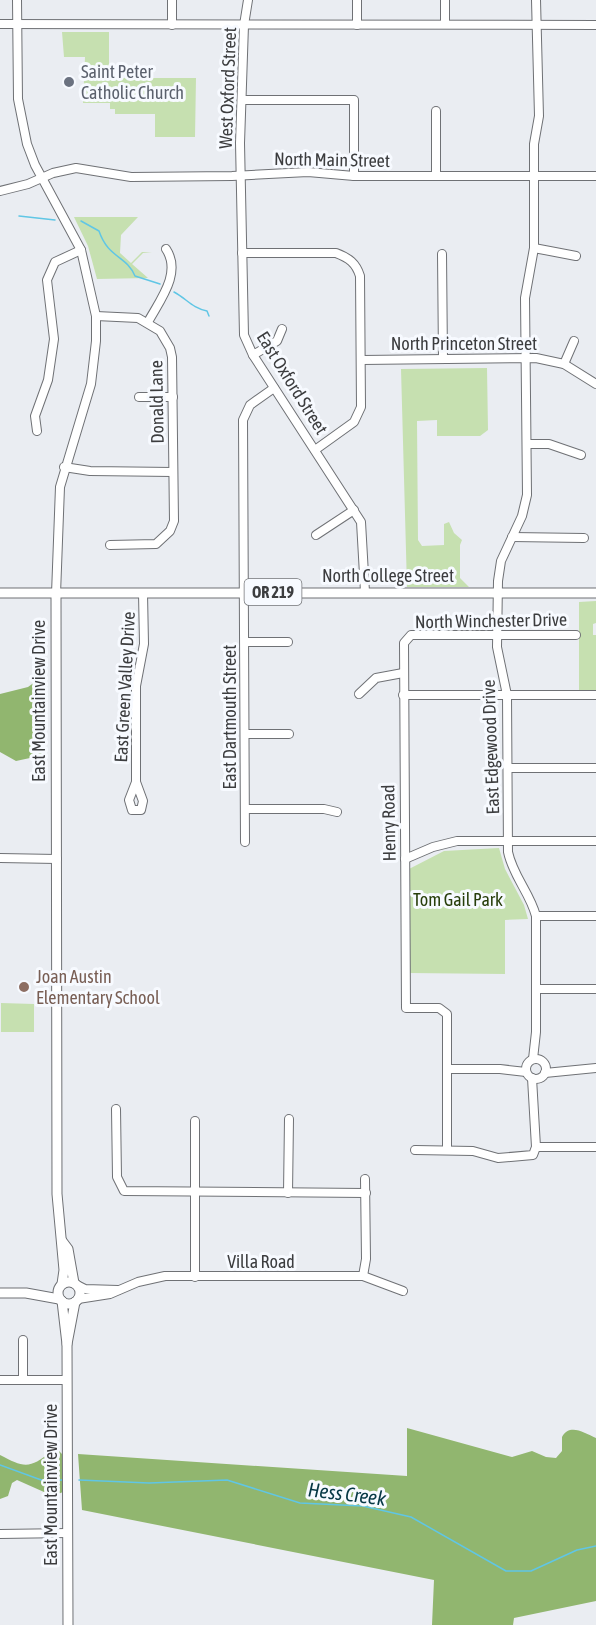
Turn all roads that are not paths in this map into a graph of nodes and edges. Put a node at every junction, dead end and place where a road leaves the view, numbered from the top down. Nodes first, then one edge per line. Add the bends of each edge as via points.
1 (17, 0) edge
2 (172, 0) edge
3 (248, 0) edge
4 (357, 0) edge
5 (445, 0) edge
6 (536, 0) edge
7 (445, 23) junction
8 (0, 24) edge
9 (18, 24) junction
10 (357, 24) junction
11 (172, 25) junction
12 (244, 25) junction
13 (538, 25) junction
14 (596, 25) edge
15 (243, 100) junction
16 (436, 111) dead end
17 (241, 176) junction
18 (354, 176) junction
19 (436, 176) junction
20 (534, 176) junction
21 (596, 176) edge
22 (42, 177) junction
23 (0, 191) edge
24 (534, 248) junction
25 (166, 249) dead end
26 (81, 250) junction
27 (242, 253) junction
28 (442, 254) dead end
29 (576, 256) dead end
30 (96, 316) junction
31 (147, 322) junction
32 (282, 329) dead end
33 (574, 341) dead end
34 (253, 355) junction
35 (525, 358) junction
36 (443, 359) junction
37 (362, 360) junction
38 (564, 364) junction
39 (596, 384) edge
40 (274, 388) junction
41 (139, 397) dead end
42 (173, 398) junction
43 (37, 431) dead end
44 (527, 444) junction
45 (315, 450) junction
46 (581, 455) dead end
47 (64, 467) junction
48 (173, 472) junction
49 (354, 510) junction
50 (316, 536) dead end
51 (512, 537) junction
52 (584, 538) dead end
53 (110, 544) dead end
54 (245, 592) junction
55 (365, 592) junction
56 (143, 593) junction
57 (498, 593) junction
58 (596, 593) edge
59 (0, 594) edge
60 (56, 594) junction
61 (496, 635) junction
62 (576, 635) dead end
63 (405, 638) joint
64 (245, 642) junction
65 (288, 642) dead end
66 (403, 674) junction
67 (360, 694) dead end
68 (403, 694) junction
69 (507, 695) junction
70 (596, 695) edge
71 (246, 734) junction
72 (289, 734) dead end
73 (508, 768) junction
74 (596, 768) edge
75 (136, 782) dead end
76 (246, 809) junction
77 (337, 812) dead end
78 (508, 841) junction
79 (596, 841) edge
80 (245, 842) dead end
81 (0, 858) edge
82 (57, 859) junction
83 (405, 859) junction
84 (536, 916) junction
85 (596, 916) edge
86 (536, 989) junction
87 (596, 989) edge
88 (596, 1068) edge
89 (447, 1069) junction
90 (536, 1069) junction
91 (116, 1108) dead end
92 (289, 1119) dead end
93 (195, 1121) dead end
94 (537, 1147) junction
95 (596, 1147) edge
96 (415, 1150) dead end
97 (447, 1150) junction
98 (365, 1179) dead end
99 (195, 1193) junction
100 (288, 1193) junction
101 (366, 1193) junction
102 (62, 1241) junction
103 (363, 1276) junction
104 (195, 1277) junction
105 (76, 1284) junction
106 (61, 1285) junction
107 (118, 1290) junction
108 (403, 1291) dead end
109 (0, 1293) edge
110 (26, 1293) junction
111 (60, 1300) junction
112 (77, 1300) junction
113 (23, 1340) dead end
114 (67, 1344) junction
115 (0, 1380) edge
116 (23, 1380) junction
117 (67, 1380) junction
118 (68, 1533) junction
119 (0, 1534) edge
120 (68, 1625) edge

1 - 9 street, East Mountainview Drive
2 - 11 street
3 - 12 street, West Oxford Street
4 - 10 street
5 - 7 street
6 - 13 street, East Edgewood Drive
7 - 10 street
7 - 13 street
8 - 9 street
9 - 11 street
9 - 22 street, East Mountainview Drive via 20,109 27,144
10 - 12 street
11 - 12 street
12 - 15 street, West Oxford Street
13 - 14 street
13 - 20 street, East Edgewood Drive via 539,116
15 - 17 street, West Oxford Street
15 - 18 street via 354,100
16 - 19 street
17 - 18 street, North Main Street via 308,172
17 - 22 street, North Main Street via 130,177 76,168
17 - 27 street, East Oxford Street
18 - 19 street, North Main Street
19 - 20 street, North Main Street
20 - 21 street, North Main Street
20 - 24 street, East Edgewood Drive
22 - 23 street, North Main Street
22 - 26 street, East Mountainview Drive
24 - 29 street
24 - 35 street, East Edgewood Drive via 525,298
25 - 31 street via 173,270
26 - 30 street, East Mountainview Drive
26 - 43 street via 55,262 47,280 54,339 48,380 35,416
27 - 34 street, East Oxford Street via 242,323
27 - 37 street via 336,253 353,261 360,276
28 - 36 street
30 - 31 street via 127,316
30 - 47 street, East Mountainview Drive via 91,384
31 - 42 street, Donald Lane via 160,331 170,348
32 - 34 street via 277,341
33 - 38 street
34 - 40 street, East Oxford Street
35 - 36 street, North Princeton Street
35 - 38 street, North Princeton Street
35 - 44 street, East Edgewood Drive
36 - 37 street, North Princeton Street
37 - 45 street via 358,416
38 - 39 street, North Princeton Street
40 - 45 street, East Oxford Street
40 - 54 street, East Dartmouth Street via 250,405 243,420
41 - 42 street
42 - 48 street, Donald Lane
44 - 46 street via 549,444
44 - 51 street, East Edgewood Drive via 525,505
45 - 49 street, East Oxford Street
47 - 48 street
47 - 60 street, East Mountainview Drive via 57,507
48 - 53 street, Donald Lane via 174,521 164,539 146,546
49 - 50 street
49 - 55 street, East Oxford Street via 364,536
51 - 52 street
51 - 57 street, East Edgewood Drive via 501,561
54 - 55 main road, North College Street / OR 219
54 - 56 main road, North College Street / OR 219
54 - 64 street, East Dartmouth Street
55 - 57 main road, North College Street / OR 219
56 - 60 main road, North College Street / OR 219
56 - 75 street, East Green Valley Drive via 144,644 136,686
57 - 58 main road, North College Street / OR 219
57 - 61 street, East Edgewood Drive
59 - 60 main road, North College Street / OR 219
60 - 82 main road, East Mountainview Drive
61 - 62 street, North Winchester Drive
61 - 63 street, North Winchester Drive
61 - 69 street, East Edgewood Drive
63 - 66 street, Henry Road
64 - 65 street
64 - 71 street, East Dartmouth Street
66 - 67 street via 376,678
66 - 68 street, Henry Road
68 - 69 street
68 - 83 street, Henry Road
69 - 70 street
69 - 73 street, East Edgewood Drive
71 - 72 street
71 - 76 street, East Dartmouth Street
73 - 74 street
73 - 78 street, East Edgewood Drive
76 - 77 street
76 - 80 street, East Dartmouth Street
78 - 79 street
78 - 83 street via 457,842
78 - 84 street, East Edgewood Drive via 511,865
81 - 82 street
82 - 102 main road, East Mountainview Drive via 57,1194
83 - 89 street, Henry Road via 406,1008 439,1008 447,1014
84 - 85 street
84 - 86 street, East Edgewood Drive
86 - 87 street
86 - 90 street, East Edgewood Drive
88 - 90 street
89 - 90 street
89 - 97 street
90 - 94 street, East Edgewood Drive
91 - 99 street via 120,1187 135,1193
92 - 100 street
93 - 99 street
94 - 95 street
94 - 97 street via 533,1155 526,1157 498,1158 473,1151
96 - 97 street
98 - 101 street
99 - 100 street
99 - 104 street
100 - 101 street
101 - 103 street
102 - 105 main road, East Mountainview Drive via 68,1249
102 - 106 main road, East Mountainview Drive
103 - 104 street, Villa Road
103 - 108 street, Villa Road
104 - 107 street, Villa Road via 151,1278
105 - 106 main road
105 - 107 street, Villa Road via 85,1289
105 - 112 main road via 80,1292
106 - 110 main road
106 - 111 main road
107 - 112 street, Villa Road
109 - 110 main road
110 - 111 main road
111 - 112 main road via 68,1304
111 - 114 main road, East Mountainview Drive
112 - 114 main road, East Mountainview Drive
113 - 116 street
114 - 117 main road, East Mountainview Drive
115 - 116 street
116 - 117 street
117 - 118 main road, East Mountainview Drive
118 - 119 street
118 - 120 main road, East Mountainview Drive

